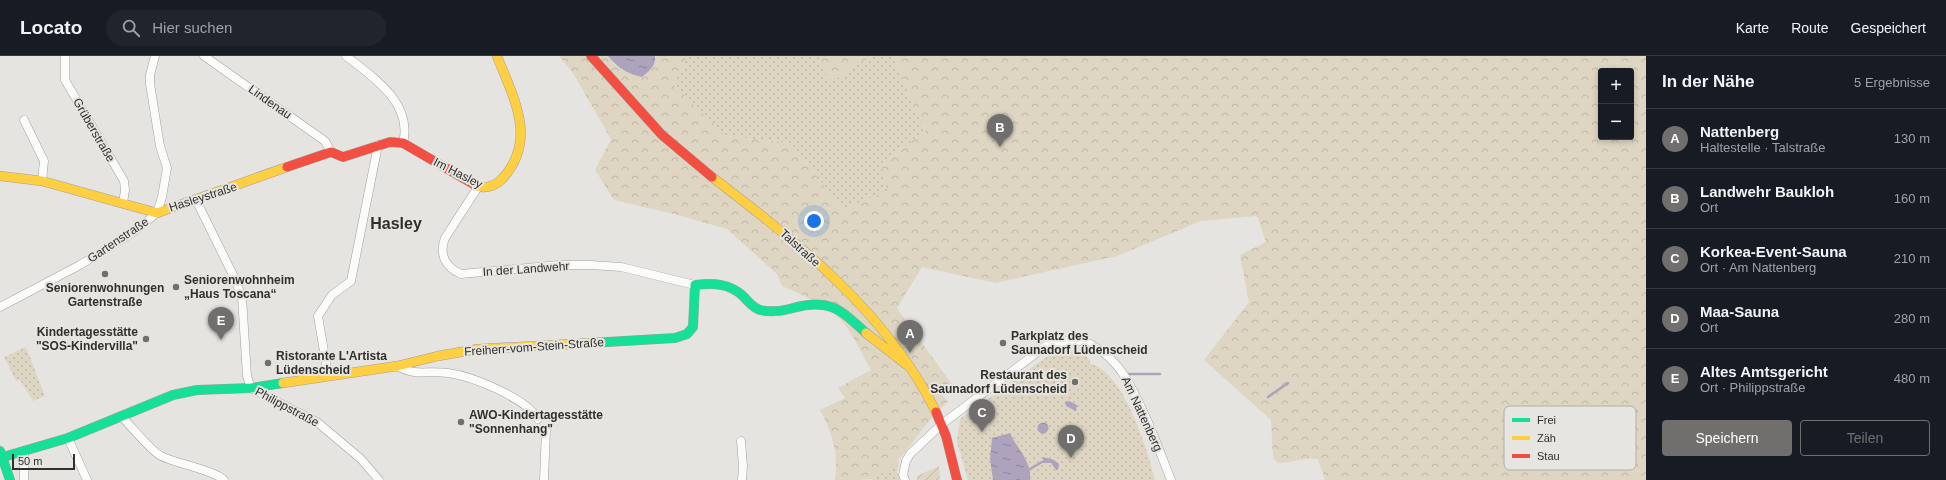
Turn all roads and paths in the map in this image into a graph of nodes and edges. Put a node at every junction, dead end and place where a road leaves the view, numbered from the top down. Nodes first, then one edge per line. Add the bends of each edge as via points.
1 (65, 56) edge
2 (155, 56) edge
3 (204, 56) edge
4 (346, 56) edge
5 (497, 56) edge
6 (591, 56) edge
7 (24, 120) dead end
8 (403, 143) junction
9 (378, 145) junction
10 (331, 152) junction
11 (0, 176) edge
12 (42, 182) junction
13 (478, 187) junction
14 (196, 200) junction
15 (123, 203) junction
16 (156, 213) junction
17 (695, 285) junction
18 (0, 307) edge
19 (397, 366) junction
20 (910, 368) junction
21 (328, 375) junction
22 (251, 388) junction
23 (122, 416) junction
24 (538, 419) dead end
25 (942, 424) junction
26 (546, 429) dead end
27 (68, 438) junction
28 (741, 442) dead end
29 (24, 452) junction
30 (1, 455) edge
31 (10, 480) edge
32 (24, 480) edge
33 (87, 480) edge
34 (224, 480) edge
35 (379, 480) edge
36 (544, 480) edge
37 (742, 480) edge
38 (905, 480) edge
39 (957, 480) edge
40 (1170, 480) edge

1 - 15 street, Grüberstraße via 65,80 124,181
2 - 16 street, Gartenstraße via 150,84 160,146 167,168 162,197
3 - 10 street, Lindenau via 325,141
4 - 8 street via 391,94 404,119 406,132
5 - 13 street, Im Hasley via 520,116 521,132 506,177 493,186
6 - 20 street, Talstraße via 648,121 672,144 774,224 834,279 884,333
7 - 12 street via 44,161
8 - 9 street, Hasleystraße via 390,142
8 - 13 street, Im Hasley
9 - 10 street, Hasleystraße via 343,157
9 - 21 street via 351,281 332,295 318,316
10 - 14 street, Hasleystraße
11 - 12 street, Hasleystraße
12 - 15 street, Hasleystraße
13 - 17 street, In der Landwehr via 442,246 444,260 461,274 558,265 621,267
14 - 16 street, Hasleystraße
14 - 22 street, Philippstraße via 242,297 247,376
15 - 16 street, Hasleystraße
16 - 18 street, Gartenstraße via 132,233 80,265
17 - 19 street, Freiherr-vom-Stein-Straße via 693,327 687,334 675,338 478,349
17 - 20 street via 720,283 737,290 754,308 764,311 774,312 811,304 824,304 847,316 880,346
19 - 21 street, Freiherr-vom-Stein-Straße
19 - 24 street via 416,373 446,373 480,381 510,396
20 - 25 street, Talstraße
21 - 22 street, Freiherr-vom-Stein-Straße
22 - 23 street, Freiherr-vom-Stein-Straße via 198,390 173,395
22 - 35 street, Philippstraße via 317,422 361,459
23 - 27 street, Freiherr-vom-Stein-Straße
23 - 34 street via 160,456 219,475
25 - 38 street, Am Nattenberg via 910,454 903,475
25 - 39 street, Talstraße
25 - 40 street, Am Nattenberg via 1047,345 1068,340 1085,342 1108,356 1123,372 1156,439
26 - 36 street
27 - 29 street, Freiherr-vom-Stein-Straße
27 - 33 street
28 - 37 street
29 - 30 street, Freiherr-vom-Stein-Straße
29 - 32 street
30 - 31 street

